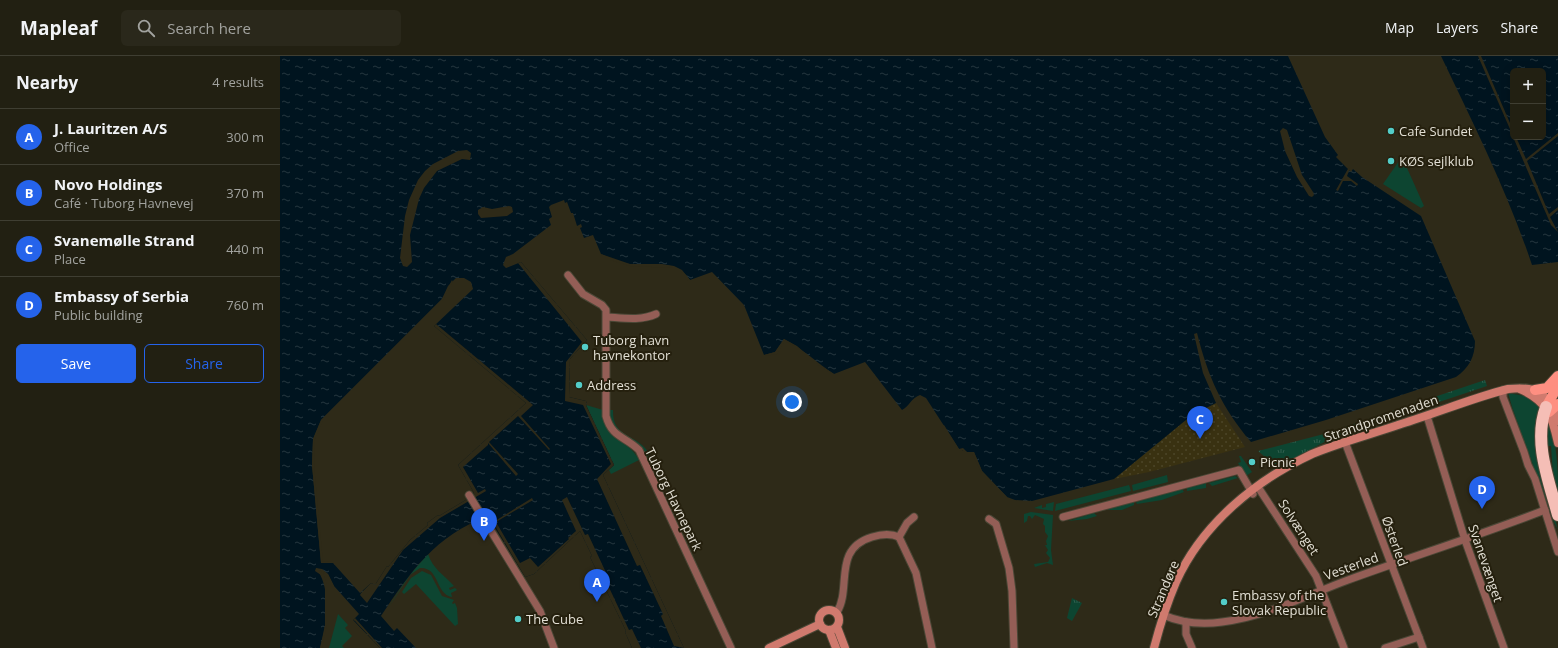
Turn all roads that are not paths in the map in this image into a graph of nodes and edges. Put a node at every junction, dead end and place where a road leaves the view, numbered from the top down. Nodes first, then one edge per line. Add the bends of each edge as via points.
1 (568, 275) dead end
2 (656, 314) dead end
3 (607, 316) junction
4 (1558, 376) edge
5 (1558, 386) edge
6 (1517, 388) junction
7 (1503, 390) junction
8 (1535, 390) junction
9 (1551, 407) edge
10 (1427, 416) junction
11 (1558, 421) edge
12 (1345, 442) junction
13 (1558, 443) edge
14 (1254, 490) junction
15 (468, 495) dead end
16 (1545, 510) junction
17 (1558, 515) edge
18 (1063, 516) dead end
19 (914, 517) dead end
20 (989, 519) dead end
21 (899, 537) junction
22 (1464, 540) junction
23 (1558, 552) edge
24 (1390, 564) junction
25 (1322, 590) junction
26 (837, 612) junction
27 (1163, 616) junction
28 (1186, 622) junction
29 (820, 624) junction
30 (833, 628) junction
31 (1418, 636) junction
32 (555, 646) edge
33 (731, 648) edge
34 (769, 648) edge
35 (836, 648) edge
36 (845, 648) edge
37 (932, 648) edge
38 (1014, 648) edge
39 (1154, 648) edge
40 (1192, 648) edge
41 (1344, 648) edge
42 (1385, 648) edge
43 (1423, 648) edge
44 (1504, 648) edge

1 - 3 street via 583,294 602,305
2 - 3 street via 632,318
3 - 33 street, Tuborg Havnepark via 608,423 616,434 639,450
4 - 8 main road via 1547,388
5 - 9 main road
6 - 7 street, Strandpromenaden
6 - 8 street, Strandpromenaden
6 - 9 street
7 - 10 street, Strandpromenaden
7 - 16 street via 1503,397
8 - 9 street
9 - 11 street
9 - 13 street
9 - 17 highway via 1542,423 1543,454
10 - 12 street, Strandpromenaden
10 - 22 street, Svanevænget
12 - 14 street, Strandpromenaden via 1295,463
12 - 24 street, Østerled
14 - 18 street via 1239,470
14 - 25 street, Solvænget via 1312,570
14 - 27 street, Strandøre via 1217,524 1187,562
15 - 32 street via 540,611
16 - 22 street, Vesterled
16 - 23 street
19 - 21 street
20 - 38 street via 996,524 1009,568
21 - 26 street via 884,534 868,538 850,554 845,565 842,602
21 - 37 street via 916,573
22 - 24 street, Vesterled
22 - 44 street, Svanevænget
24 - 25 street, Vesterled
24 - 31 street, Østerled
25 - 28 street, Vesterled via 1239,620 1206,624
25 - 41 street, Solvænget
26 - 29 street via 828,609 823,611 819,617
26 - 30 street via 840,619
27 - 28 street, Vesterled
27 - 39 street, Strandøre
28 - 40 street via 1186,634
29 - 30 street via 823,628
29 - 34 street
30 - 35 street
30 - 36 street
31 - 42 street
31 - 43 street, Østerled

